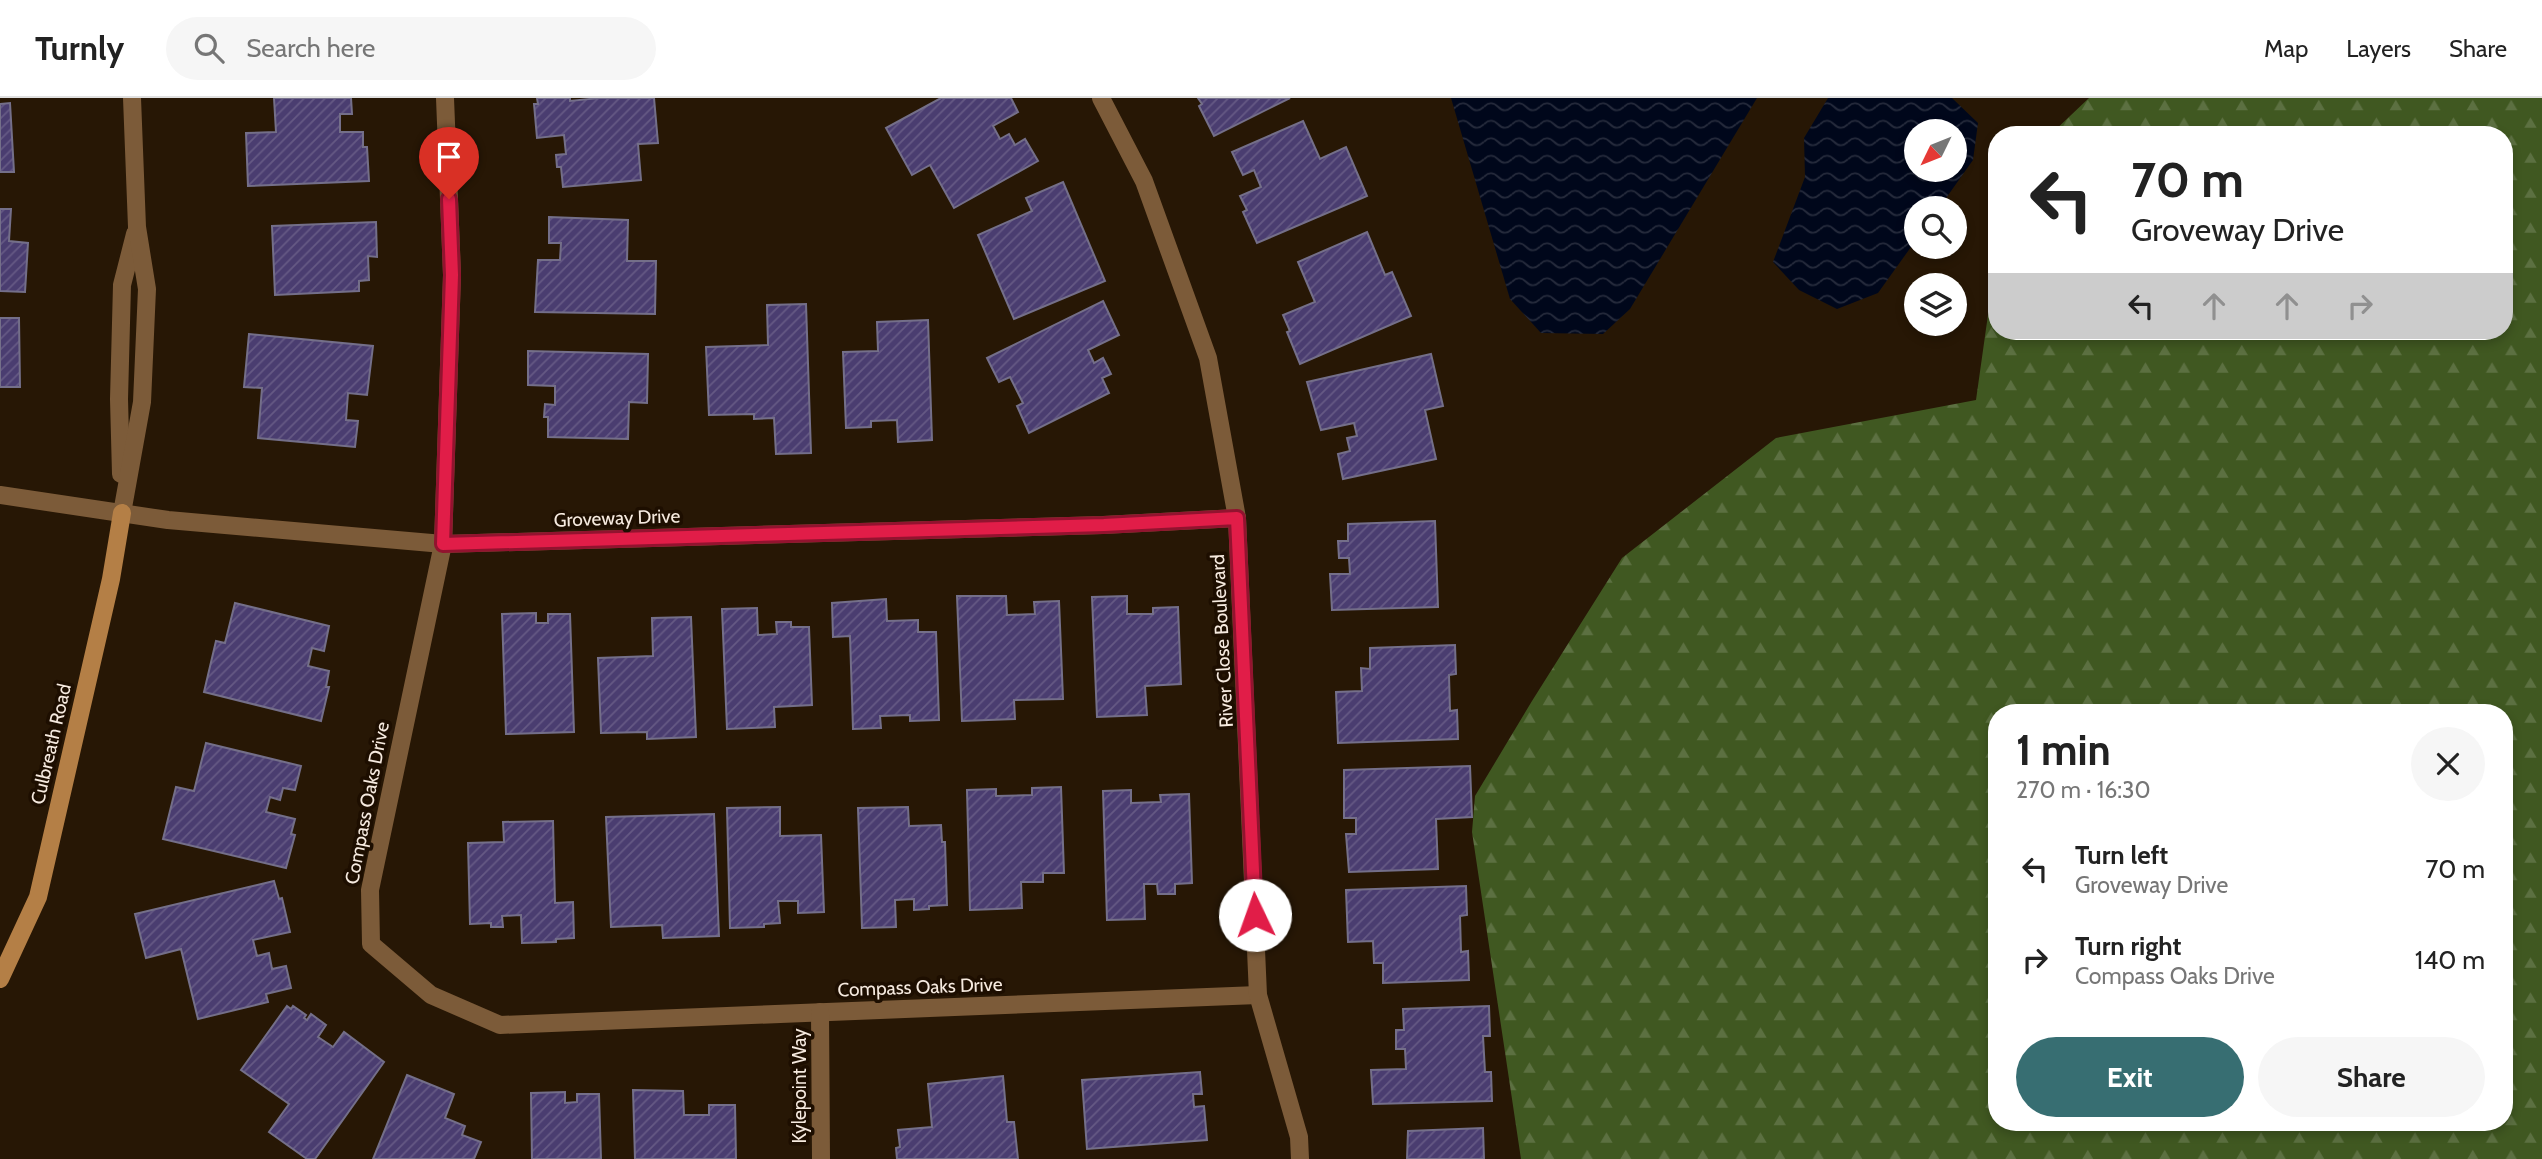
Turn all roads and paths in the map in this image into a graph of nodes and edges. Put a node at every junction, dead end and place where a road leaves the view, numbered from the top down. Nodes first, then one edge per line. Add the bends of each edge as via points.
1 (132, 98) edge
2 (445, 98) edge
3 (1101, 98) edge
4 (137, 227) junction
5 (0, 495) edge
6 (122, 513) junction
7 (1237, 518) junction
8 (443, 544) junction
9 (0, 979) edge
10 (1258, 995) junction
11 (820, 1012) junction
12 (821, 1159) edge
13 (1300, 1159) edge

1 - 4 street, Culbreath Road
2 - 8 street, Compass Oaks Drive via 452,275
3 - 7 street, River Close Boulevard via 1144,181 1208,358
4 - 6 street, Culbreath Road via 122,285
4 - 6 street, Culbreath Road via 147,289 142,402
5 - 6 street, Groveway Drive
6 - 8 street, Groveway Drive
6 - 9 street, Culbreath Road via 38,897
7 - 8 street, Groveway Drive
7 - 10 street, River Close Boulevard
8 - 11 street, Compass Oaks Drive via 370,890 371,944 431,995 499,1025
10 - 11 street, Compass Oaks Drive
10 - 13 street, River Close Boulevard via 1299,1137
11 - 12 street, Kylepoint Way

